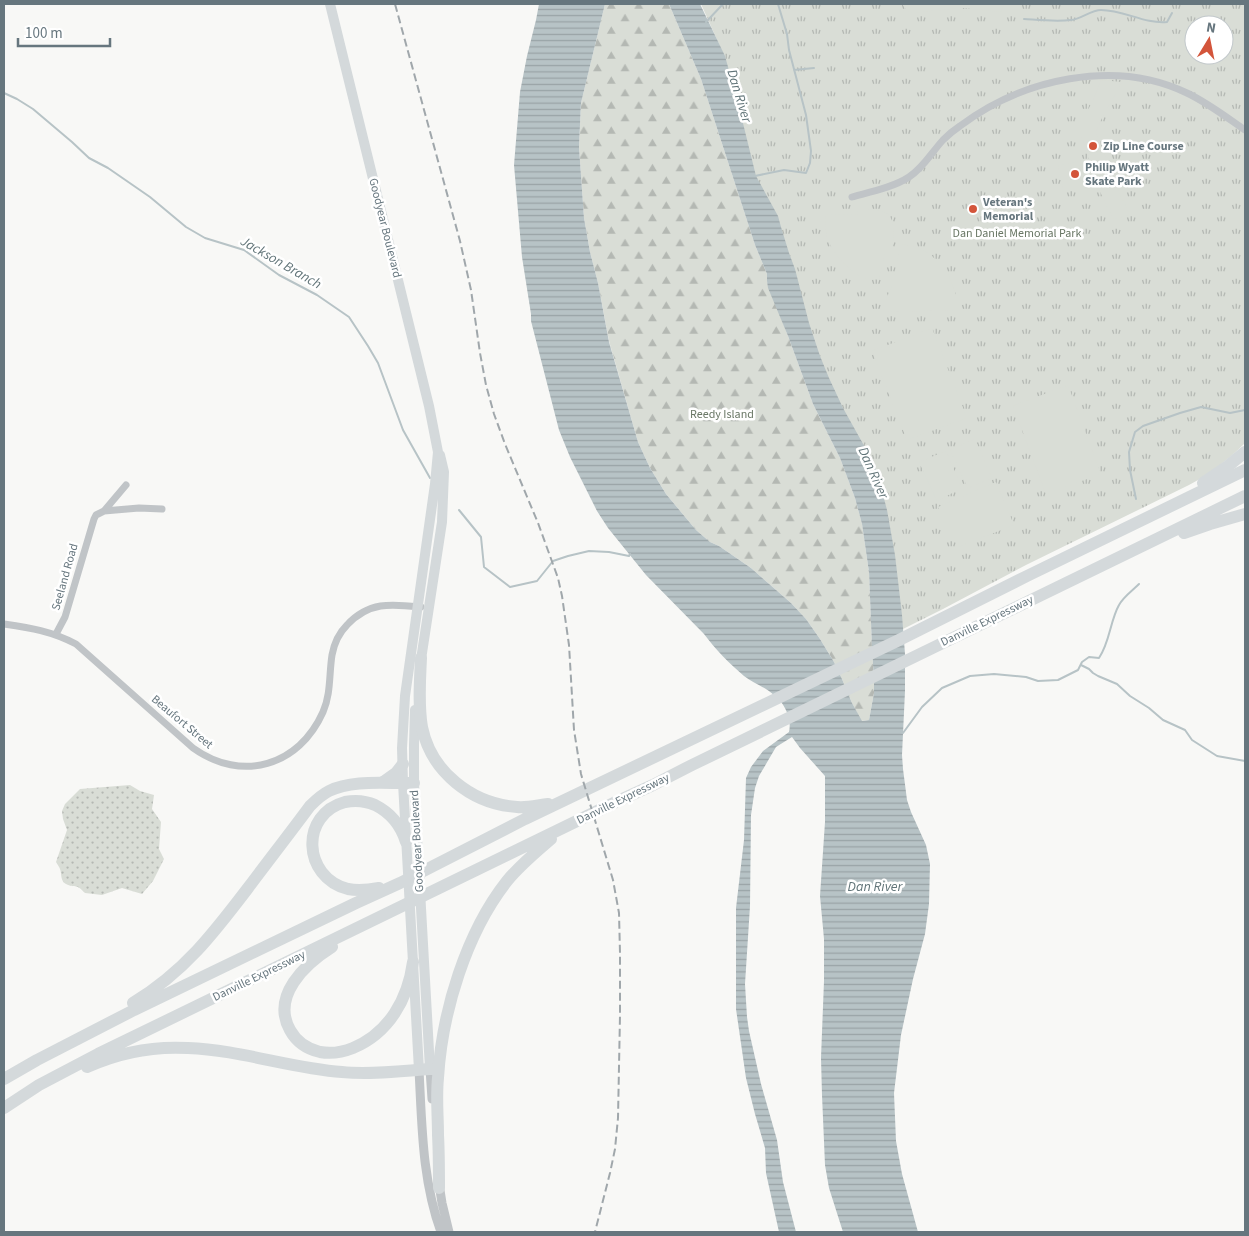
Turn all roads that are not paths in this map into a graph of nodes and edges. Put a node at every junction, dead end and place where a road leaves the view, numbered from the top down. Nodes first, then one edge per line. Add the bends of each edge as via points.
1 (330, 4) edge
2 (1245, 130) edge
3 (852, 197) dead end
4 (438, 452) junction
5 (1245, 452) edge
6 (1245, 470) edge
7 (126, 485) dead end
8 (1245, 496) edge
9 (162, 509) dead end
10 (104, 511) junction
11 (1245, 514) edge
12 (1104, 539) junction
13 (1074, 579) junction
14 (418, 607) junction
15 (429, 608) junction
16 (4, 624) edge
17 (56, 634) junction
18 (422, 658) junction
19 (403, 764) junction
20 (382, 783) junction
21 (409, 783) junction
22 (564, 801) junction
23 (566, 827) junction
24 (410, 844) junction
25 (394, 886) junction
26 (365, 925) junction
27 (413, 962) junction
28 (37, 1060) junction
29 (424, 1070) junction
30 (4, 1079) edge
31 (28, 1092) junction
32 (4, 1108) edge
33 (439, 1188) junction
34 (441, 1232) edge
35 (449, 1232) edge

1 - 4 main road, Goodyear Boulevard
2 - 3 street via 1201,100 1166,85 1117,76 1071,78 1029,89 983,111 950,134 910,176
4 - 14 main road, Goodyear Boulevard
4 - 15 main road, Goodyear Boulevard via 444,472 444,508
5 - 12 highway via 1208,480
6 - 12 highway, Danville Expressway
7 - 10 street, Seeland Road
8 - 13 highway, Danville Expressway
9 - 10 street
10 - 17 street, Seeland Road via 94,519 65,617
11 - 13 highway via 1180,535 1092,576
12 - 22 highway, Danville Expressway
13 - 23 highway, Danville Expressway
14 - 15 street, Beaufort Street
14 - 17 street, Beaufort Street via 381,605 351,620 335,645 327,700 316,727 302,744 263,765 228,765 200,754 76,644
14 - 19 main road, Goodyear Boulevard via 405,696
15 - 18 main road, Goodyear Boulevard
16 - 17 street
18 - 21 main road, Goodyear Boulevard
18 - 22 highway via 422,727 432,754 452,780 477,797 494,803 518,807
19 - 20 highway
19 - 21 main road, Goodyear Boulevard
20 - 21 highway
20 - 28 highway via 349,785 318,798 190,959 125,1009 64,1040
21 - 24 main road, Goodyear Boulevard
22 - 25 highway, Danville Expressway
23 - 26 highway, Danville Expressway
23 - 33 highway via 519,867 496,896 475,935 457,981 445,1026 438,1077
24 - 25 highway via 391,816 373,804 357,801 329,810 313,837 317,866 332,882 358,890
24 - 27 main road, Goodyear Boulevard
24 - 29 main road, Goodyear Boulevard via 422,929
25 - 28 highway, Danville Expressway via 142,1006
26 - 27 highway via 362,931 309,964 292,985 286,998 285,1016 289,1028 304,1045 320,1052 340,1052 361,1045 378,1034 392,1019 405,994
26 - 31 highway, Danville Expressway via 98,1054
27 - 29 main road, Goodyear Boulevard
28 - 30 highway, Danville Expressway
29 - 31 highway via 342,1072 212,1050 169,1048 112,1058
29 - 33 street, Goodyear Boulevard
29 - 34 street, Goodyear Boulevard via 422,1143 433,1208
31 - 32 highway, Danville Expressway
33 - 35 street, Goodyear Boulevard

